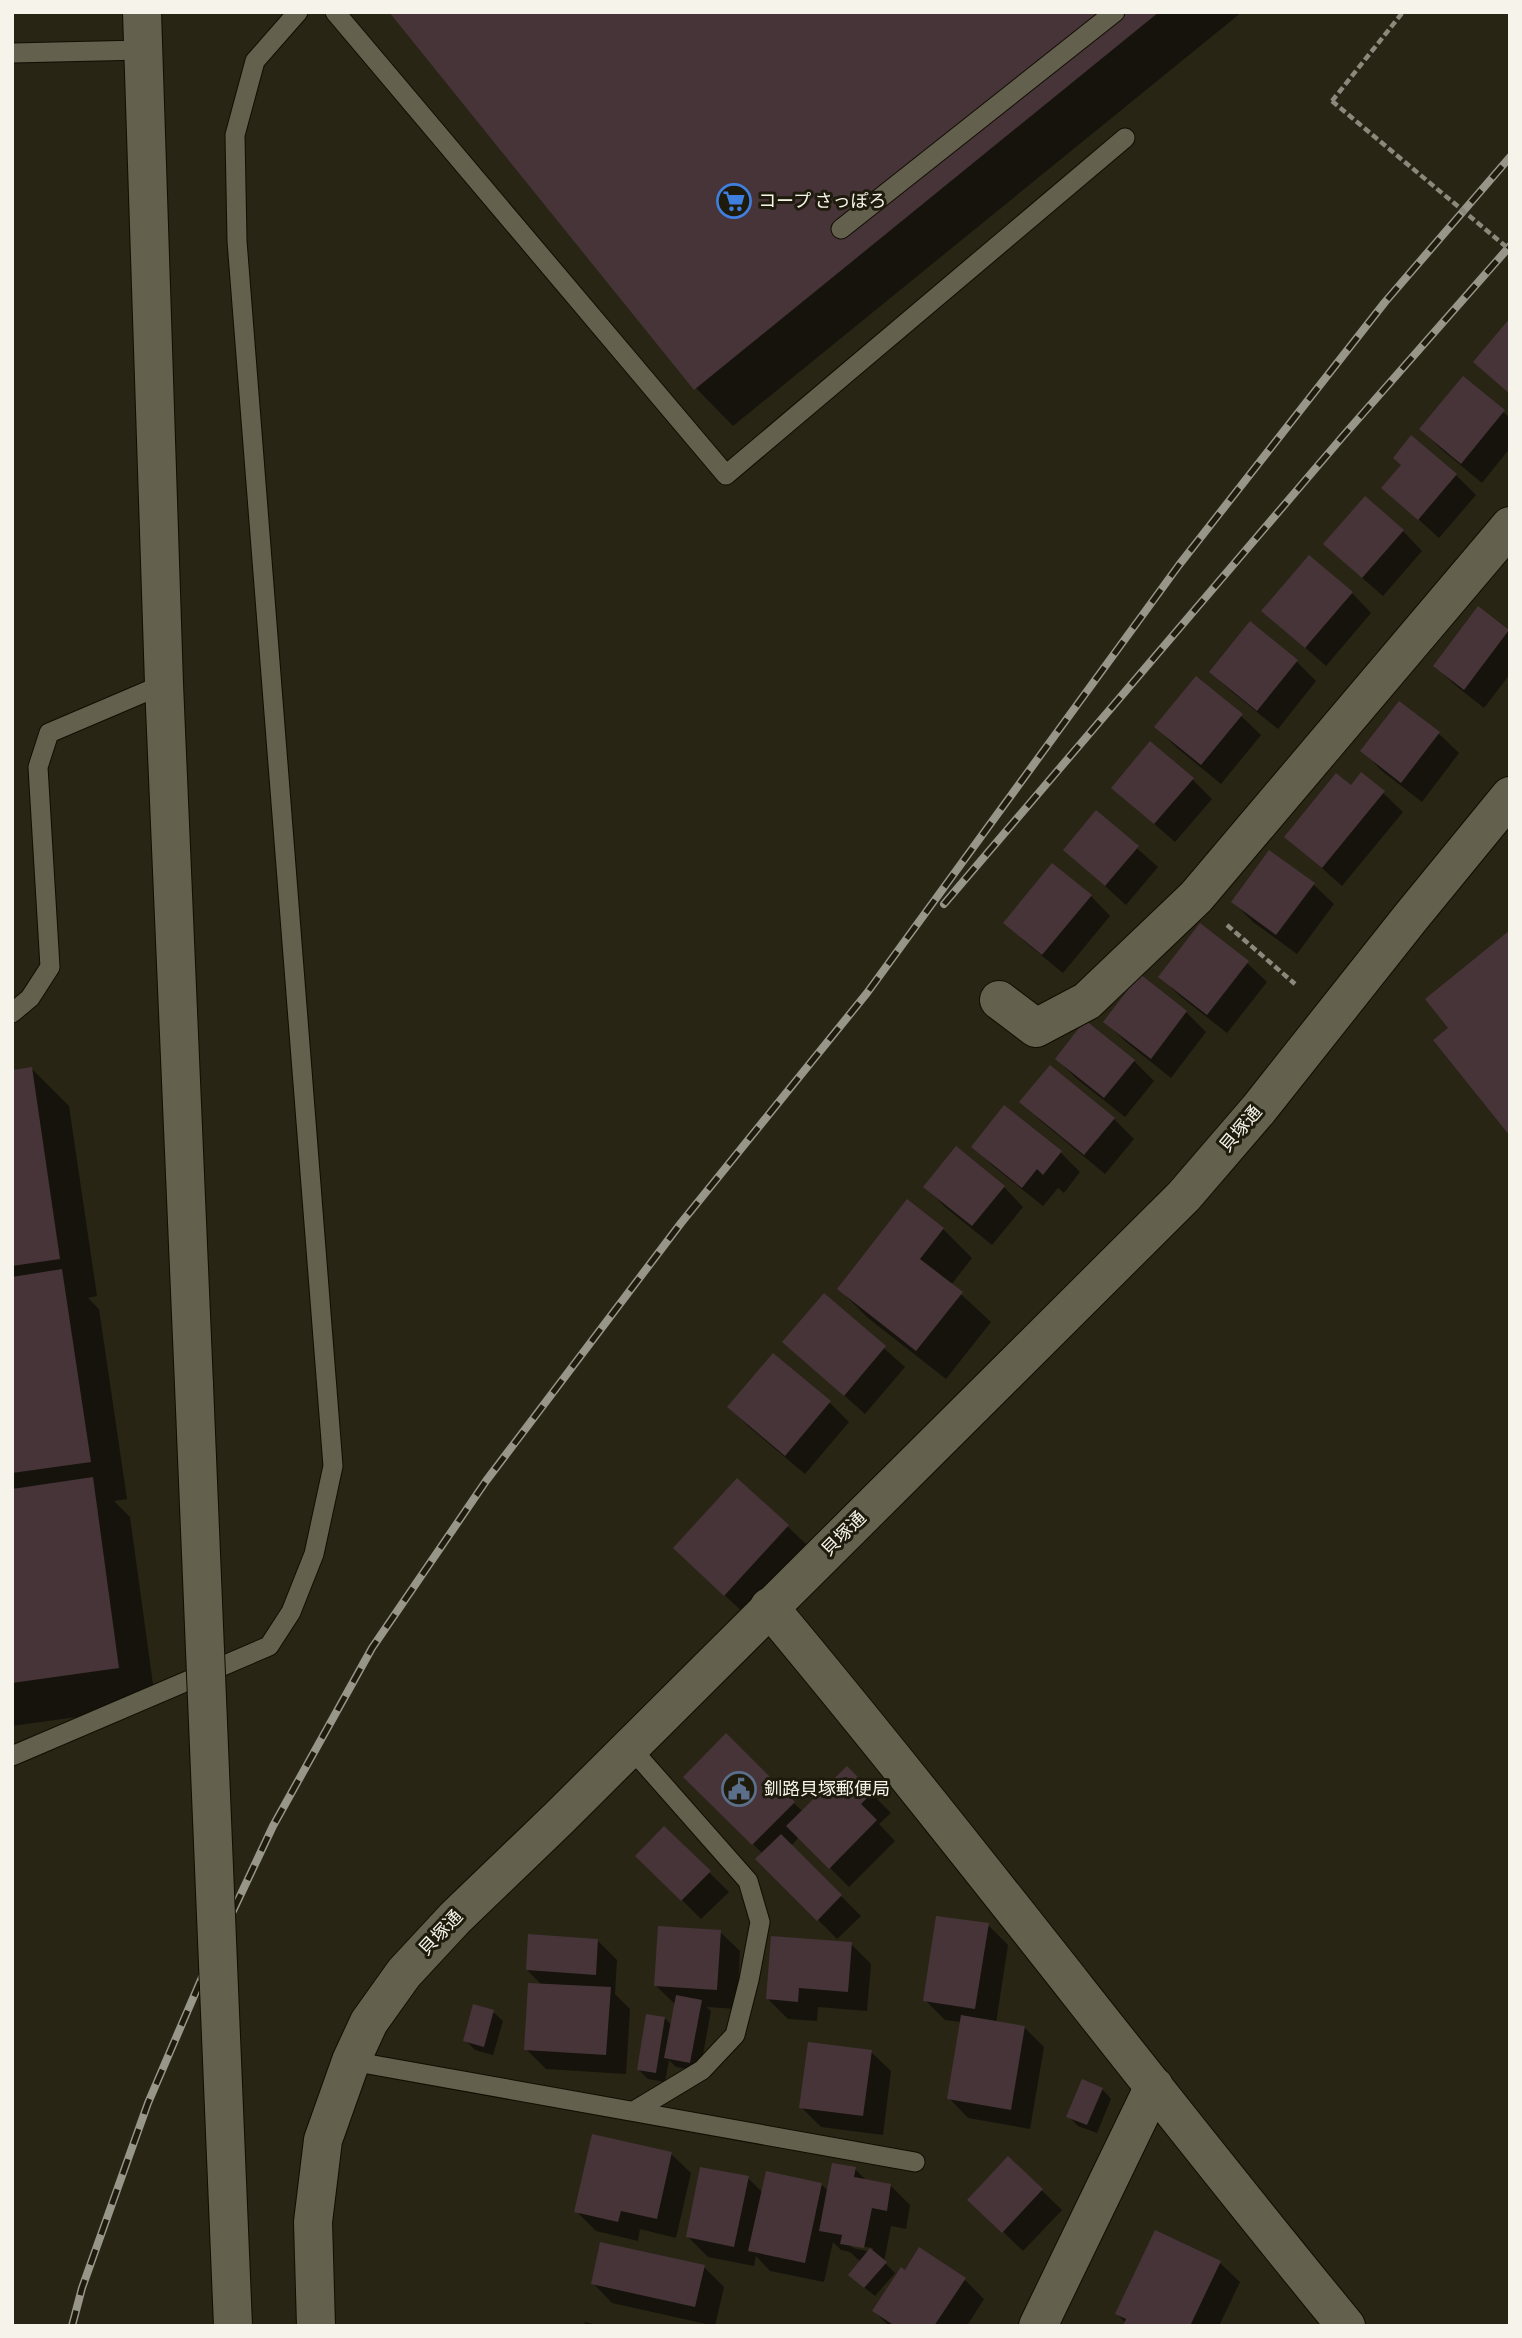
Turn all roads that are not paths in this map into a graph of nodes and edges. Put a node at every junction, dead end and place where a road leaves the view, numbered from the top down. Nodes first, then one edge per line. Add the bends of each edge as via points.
1 (142, 12) edge
2 (298, 12) edge
3 (335, 12) edge
4 (1115, 12) edge
5 (143, 50) junction
6 (12, 54) edge
7 (1125, 138) dead end
8 (841, 229) dead end
9 (1510, 526) edge
10 (164, 684) junction
11 (1510, 796) edge
12 (999, 1000) dead end
13 (12, 1013) edge
14 (769, 1607) junction
15 (629, 1746) junction
16 (12, 1756) edge
17 (351, 2060) junction
18 (1154, 2086) junction
19 (634, 2111) junction
20 (915, 2162) dead end
21 (233, 2326) edge
22 (316, 2326) edge
23 (1038, 2326) edge
24 (1346, 2326) edge

1 - 5 street
2 - 16 lane via 256,61 252,73 235,135 237,228 333,1466 314,1554 291,1612 269,1646
3 - 7 lane via 726,475
4 - 8 lane
5 - 6 lane
5 - 10 street
9 - 12 street via 1196,898 1087,1001 1036,1028
10 - 13 lane via 49,733 38,767 50,967 30,998
10 - 21 street, bridge
11 - 14 street, 貝塚通 via 1184,1196
14 - 15 street, 貝塚通
14 - 18 street
15 - 17 street, 貝塚通 via 404,1973 369,2022
15 - 19 lane via 748,1881 760,1922 735,2035 702,2070
17 - 19 lane
17 - 22 street, 貝塚通 via 323,2140 313,2222
18 - 23 street
18 - 24 street
19 - 20 lane

